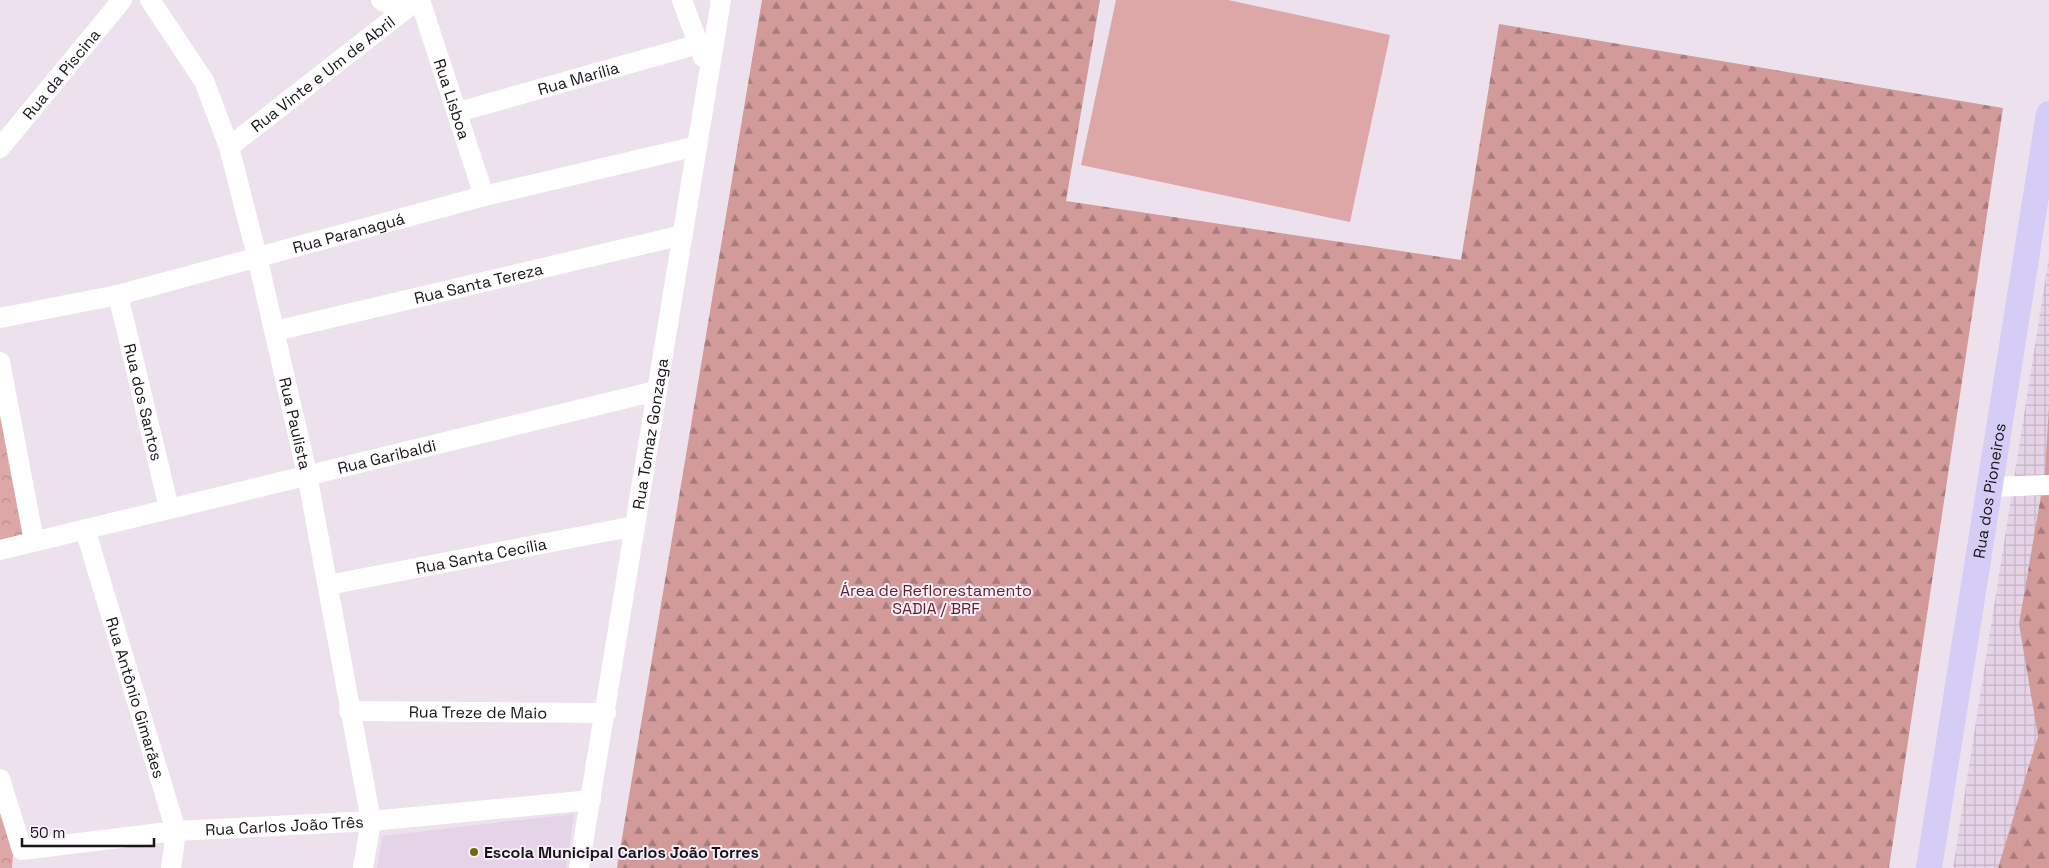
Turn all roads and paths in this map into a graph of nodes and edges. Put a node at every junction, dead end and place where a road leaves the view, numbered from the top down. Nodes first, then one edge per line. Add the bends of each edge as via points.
1 (122, 0) edge
2 (150, 0) edge
3 (381, 0) edge
4 (682, 0) edge
5 (721, 0) edge
6 (413, 4) edge
7 (699, 44) junction
8 (710, 75) junction
9 (458, 112) junction
10 (2049, 114) edge
11 (697, 146) junction
12 (230, 147) junction
13 (0, 148) edge
14 (484, 196) junction
15 (683, 235) junction
16 (257, 256) junction
17 (118, 295) junction
18 (0, 318) edge
19 (275, 331) junction
20 (0, 362) edge
21 (656, 391) junction
22 (308, 474) junction
23 (2049, 485) edge
24 (1990, 487) junction
25 (169, 508) junction
26 (635, 526) junction
27 (85, 529) junction
28 (34, 541) junction
29 (0, 550) edge
30 (328, 585) junction
31 (349, 711) junction
32 (606, 712) junction
33 (0, 778) edge
34 (591, 800) junction
35 (371, 821) junction
36 (176, 831) junction
37 (172, 868) edge
38 (363, 868) edge
39 (579, 868) edge
40 (1929, 868) edge

1 - 13 street, Rua da Piscina
2 - 12 street, Rua Paulista via 204,81
3 - 6 street
4 - 7 street
5 - 8 street, Rua Tomaz Gonzaga
6 - 9 street, Rua Lisboa
6 - 12 street, Rua Vinte e Um de Abril
7 - 8 street
7 - 9 street, Rua Marília
8 - 11 street, Rua Tomaz Gonzaga
9 - 14 street, Rua Lisboa
10 - 24 main road, Rua dos Pioneiros
11 - 14 street, Rua Paranaguá
11 - 15 street, Rua Tomaz Gonzaga
12 - 16 street, Rua Paulista
14 - 16 street, Rua Paranaguá
15 - 19 street, Rua Santa Tereza
15 - 21 street, Rua Tomaz Gonzaga
16 - 17 street, Rua Paranaguá
16 - 19 street, Rua Paulista
17 - 18 street, Rua Paranaguá
17 - 25 street, Rua dos Santos
19 - 22 street, Rua Paulista
20 - 28 street
21 - 22 street, Rua Garibaldi
21 - 26 street, Rua Tomaz Gonzaga
22 - 25 street, Rua Garibaldi
22 - 30 street, Rua Paulista
23 - 24 street
24 - 40 main road, Rua dos Pioneiros
25 - 27 street, Rua Garibaldi
26 - 30 street, Rua Santa Cecília
26 - 32 street, Rua Tomaz Gonzaga
27 - 28 street, Rua Garibaldi
27 - 36 street, Rua Antônio Gimarães
28 - 29 street, Rua Garibaldi
30 - 31 street, Rua Paulista
31 - 32 street, Rua Treze de Maio
31 - 35 street, Rua Paulista
32 - 34 street, Rua Tomaz Gonzaga
33 - 36 street, Rua Carlos João Três via 22,850
34 - 35 street, Rua Carlos João Três
34 - 39 street, Rua Tomaz Gonzaga
35 - 36 street, Rua Carlos João Três
35 - 38 street, Rua Paulista
36 - 37 street, Rua Antônio Gimarães

